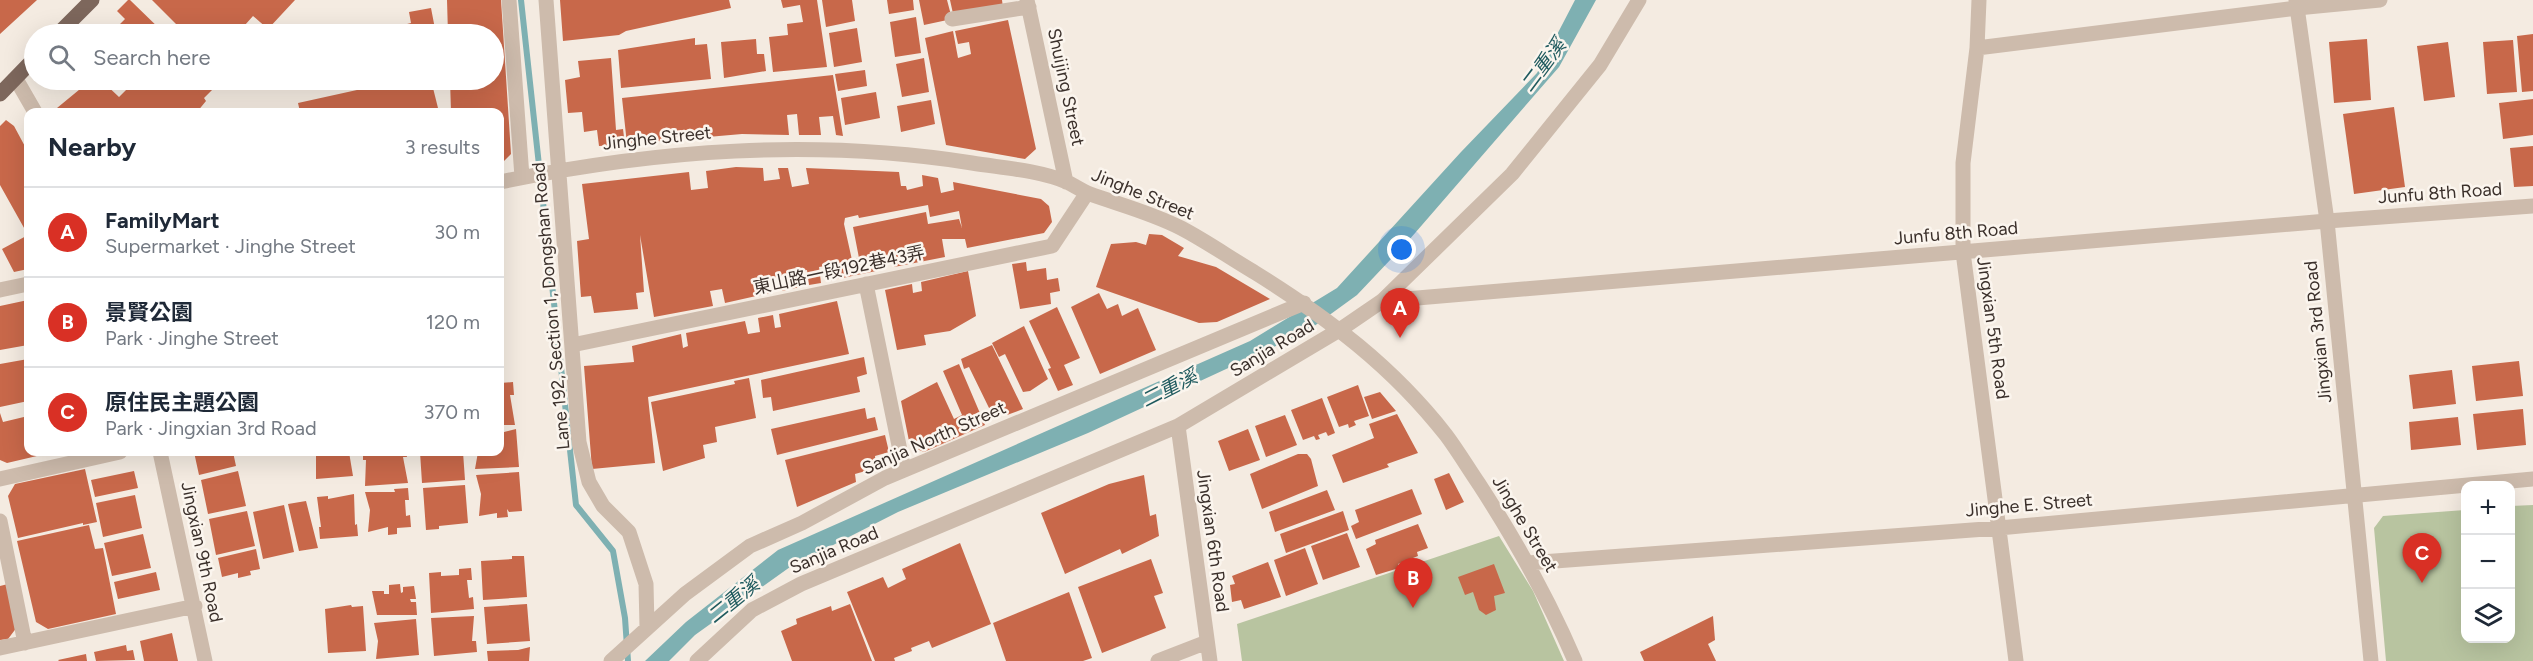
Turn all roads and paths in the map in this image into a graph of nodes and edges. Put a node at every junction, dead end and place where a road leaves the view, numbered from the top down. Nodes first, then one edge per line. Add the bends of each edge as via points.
1 (92, 0) edge
2 (509, 0) edge
3 (546, 0) edge
4 (1639, 0) edge
5 (1979, 0) edge
6 (2379, 0) edge
7 (1028, 3) edge
8 (2297, 4) edge
9 (952, 19) dead end
10 (68, 24) edge
11 (1977, 48) junction
12 (24, 70) edge
13 (16, 79) junction
14 (0, 94) edge
15 (33, 108) edge
16 (559, 170) junction
17 (522, 177) junction
18 (504, 181) edge
19 (1066, 182) junction
20 (1087, 193) junction
21 (2533, 206) edge
22 (2326, 221) junction
23 (1963, 252) junction
24 (866, 284) junction
25 (24, 285) edge
26 (0, 290) edge
27 (1382, 301) junction
28 (1304, 303) junction
29 (1341, 329) junction
30 (572, 345) junction
31 (1178, 426) junction
32 (102, 456) edge
33 (161, 456) edge
34 (904, 470) junction
35 (0, 479) edge
36 (2533, 479) edge
37 (2355, 495) junction
38 (0, 521) edge
39 (1999, 528) junction
40 (1528, 563) junction
41 (195, 606) junction
42 (647, 627) junction
43 (1207, 642) junction
44 (25, 643) junction
45 (0, 648) edge
46 (205, 661) edge
47 (611, 661) edge
48 (697, 661) edge
49 (1158, 661) edge
50 (1210, 661) edge
51 (1575, 661) edge
52 (2016, 661) edge
53 (2371, 661) edge

1 - 10 main road
2 - 17 street, Lane 192, Section 1, Dongshan Road
3 - 16 street, Lane 192, Section 1, Dongshan Road
4 - 27 street, Sanjia Road via 1600,65 1512,174
5 - 11 street, Jingxian 5th Road
6 - 8 street
7 - 9 street
7 - 19 street, Shuijing Street
8 - 11 street
8 - 22 street, Jingxian 3rd Road
11 - 23 street, Jingxian 5th Road via 1963,163
12 - 13 main road
13 - 14 main road
13 - 15 street
16 - 17 street, Jinghe Street
16 - 19 street, Jinghe Street via 702,152 823,148 917,154
16 - 30 street, Lane 192, Section 1, Dongshan Road
17 - 18 street, Jinghe Street
19 - 20 street, Jinghe Street
20 - 24 street, 東山路一段192巷43弄 via 1052,246
20 - 28 street, Jinghe Street via 1181,228
21 - 22 street, Junfu 8th Road
22 - 23 street, Junfu 8th Road
22 - 37 street, Jingxian 3rd Road
23 - 27 street, Junfu 8th Road
23 - 39 street, Jingxian 5th Road
24 - 30 street, 東山路一段192巷43弄
24 - 34 street
25 - 26 street
27 - 29 street, Sanjia Road
28 - 29 street, Jinghe Street
28 - 34 street, Sanjia North Street
29 - 31 street, Sanjia Road
29 - 40 street, Jinghe Street via 1383,367 1446,435
30 - 42 street, Lane 192, Section 1, Dongshan Road via 579,442 589,482 603,506 629,532 646,584
31 - 43 street, Jingxian 6th Road
31 - 48 street, Sanjia Road via 801,584 752,610
32 - 35 street
33 - 41 street, Jingxian 9th Road
34 - 42 street, Sanjia North Street via 750,546
36 - 37 street, Jinghe E. Street
37 - 39 street, Jinghe E. Street
37 - 53 street, Jingxian 3rd Road
38 - 44 street
39 - 40 street, Jinghe E. Street
39 - 52 street, Jingxian 5th Road
40 - 51 street, Jinghe Street
41 - 44 street
41 - 46 street, Jingxian 9th Road
42 - 47 street, Sanjia North Street
43 - 49 street
43 - 50 street, Jingxian 6th Road
44 - 45 street

